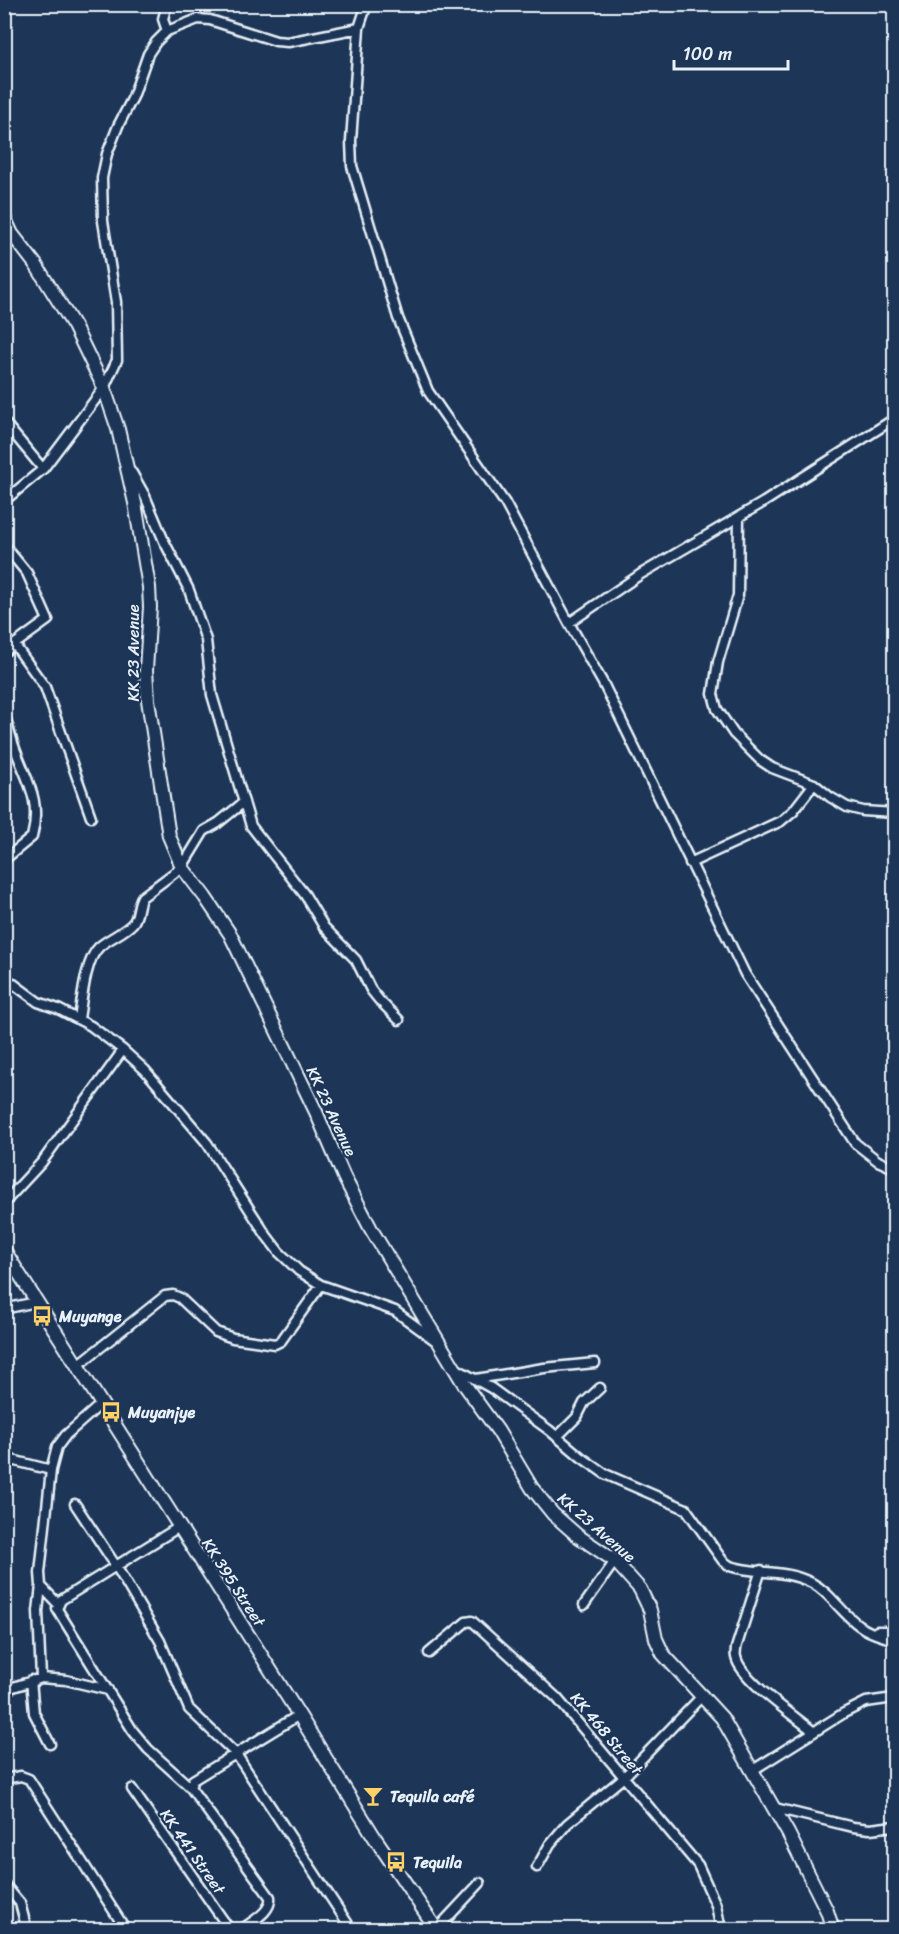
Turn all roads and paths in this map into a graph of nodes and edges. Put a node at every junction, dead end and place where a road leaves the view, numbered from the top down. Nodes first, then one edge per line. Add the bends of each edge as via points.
1 (167, 4) edge
2 (367, 4) edge
3 (358, 28) junction
4 (167, 31) junction
5 (4, 217) edge
6 (8, 237) edge
7 (104, 388) junction
8 (894, 419) edge
9 (4, 422) edge
10 (125, 463) junction
11 (43, 469) junction
12 (5, 501) edge
13 (739, 517) junction
14 (4, 544) edge
15 (569, 623) junction
16 (14, 644) junction
17 (4, 652) edge
18 (4, 714) edge
19 (814, 784) junction
20 (244, 802) junction
21 (894, 813) edge
22 (91, 817) dead end
23 (4, 860) edge
24 (690, 863) junction
25 (182, 867) junction
26 (4, 975) edge
27 (78, 1019) junction
28 (399, 1020) dead end
29 (123, 1050) junction
30 (894, 1168) edge
31 (4, 1203) edge
32 (4, 1250) edge
33 (321, 1285) junction
34 (36, 1302) junction
35 (4, 1309) edge
36 (440, 1344) junction
37 (595, 1363) dead end
38 (77, 1366) junction
39 (454, 1368) junction
40 (476, 1379) junction
41 (600, 1388) dead end
42 (101, 1404) junction
43 (557, 1437) junction
44 (4, 1458) edge
45 (51, 1470) junction
46 (75, 1504) dead end
47 (179, 1527) junction
48 (615, 1561) junction
49 (116, 1566) junction
50 (760, 1570) junction
51 (41, 1586) junction
52 (58, 1604) junction
53 (584, 1605) dead end
54 (867, 1631) junction
55 (894, 1631) edge
56 (894, 1640) edge
57 (429, 1653) dead end
58 (41, 1678) junction
59 (31, 1680) junction
60 (4, 1690) edge
61 (108, 1690) junction
62 (703, 1695) junction
63 (894, 1698) edge
64 (299, 1715) junction
65 (814, 1732) junction
66 (50, 1744) dead end
67 (236, 1754) junction
68 (753, 1770) junction
69 (5, 1777) edge
70 (624, 1777) junction
71 (190, 1786) junction
72 (132, 1790) dead end
73 (775, 1808) junction
74 (894, 1826) edge
75 (537, 1867) dead end
76 (480, 1883) dead end
77 (4, 1884) edge
78 (27, 1929) edge
79 (126, 1929) edge
80 (230, 1929) edge
81 (241, 1929) edge
82 (352, 1929) edge
83 (437, 1929) edge
84 (721, 1929) edge
85 (833, 1929) edge

1 - 4 street
2 - 3 street
3 - 4 street via 288,42 210,20
3 - 15 street via 352,166 398,318 428,391 505,503
4 - 7 street via 148,54 112,140 102,178 118,338 117,360
5 - 6 main road, KK 23 Avenue
6 - 7 main road, KK 23 Avenue via 36,265 62,303
7 - 10 main road, KK 23 Avenue
7 - 11 street
8 - 13 street
9 - 11 street
10 - 20 street via 145,496 189,590 206,640 212,695
10 - 25 main road, KK 23 Avenue via 150,587 146,670 152,732 170,836
11 - 12 street
13 - 15 street via 641,574
13 - 19 street via 738,595 718,662 713,694 717,709 734,734 760,760
14 - 16 street via 27,573 48,620
15 - 24 street
16 - 17 street
16 - 22 street via 45,687
18 - 23 street via 36,810 32,837
19 - 21 street via 847,807
19 - 24 street via 781,821
20 - 25 street via 204,831
20 - 28 street via 251,826 305,895 324,927 356,960 371,990
24 - 30 street via 745,974 855,1143
25 - 27 street via 140,900 131,925 97,949
25 - 36 main road, KK 23 Avenue via 230,934 344,1177
26 - 27 street via 38,1002
27 - 29 street
29 - 31 street via 42,1162
29 - 33 street via 207,1143 279,1252
32 - 34 main road, KK 395 Street
33 - 36 street via 395,1311
33 - 38 street via 275,1344 216,1332 173,1295 165,1296
34 - 35 street
34 - 38 main road, KK 395 Street
36 - 39 main road, KK 23 Avenue
37 - 40 street
38 - 42 main road, KK 395 Street
39 - 40 street
39 - 48 main road, KK 23 Avenue via 532,1488 578,1536
40 - 43 street
41 - 43 street
42 - 45 street via 57,1447
42 - 47 main road, KK 395 Street
43 - 50 street via 605,1474 687,1509 730,1566
44 - 45 street
45 - 51 street
46 - 49 street
47 - 49 street
47 - 64 main road, KK 395 Street
48 - 53 street
48 - 62 main road, KK 23 Avenue via 640,1589 663,1654
49 - 52 street
49 - 67 street via 160,1641 189,1709
50 - 54 street via 796,1576 814,1584
50 - 65 street via 736,1658 753,1682
51 - 52 street
51 - 58 street
52 - 61 street via 57,1609
54 - 55 street
54 - 56 street
57 - 70 street, KK 468 Street via 472,1621 557,1698
58 - 59 street
58 - 61 street
59 - 60 street
59 - 66 street via 34,1713
61 - 71 street via 148,1749
62 - 68 main road, KK 23 Avenue via 722,1718
62 - 70 street
63 - 65 street via 866,1702
64 - 67 street
64 - 83 main road, KK 395 Street
65 - 68 street
67 - 71 street
67 - 82 street
68 - 73 main road, KK 23 Avenue
69 - 79 street via 29,1779
70 - 75 street via 567,1824
70 - 84 street, KK 468 Street via 698,1864 716,1905
71 - 81 street via 270,1897 269,1909
72 - 80 street, KK 441 Street
73 - 74 street via 853,1827
73 - 85 main road, KK 23 Avenue
76 - 83 street
77 - 78 street via 20,1903

